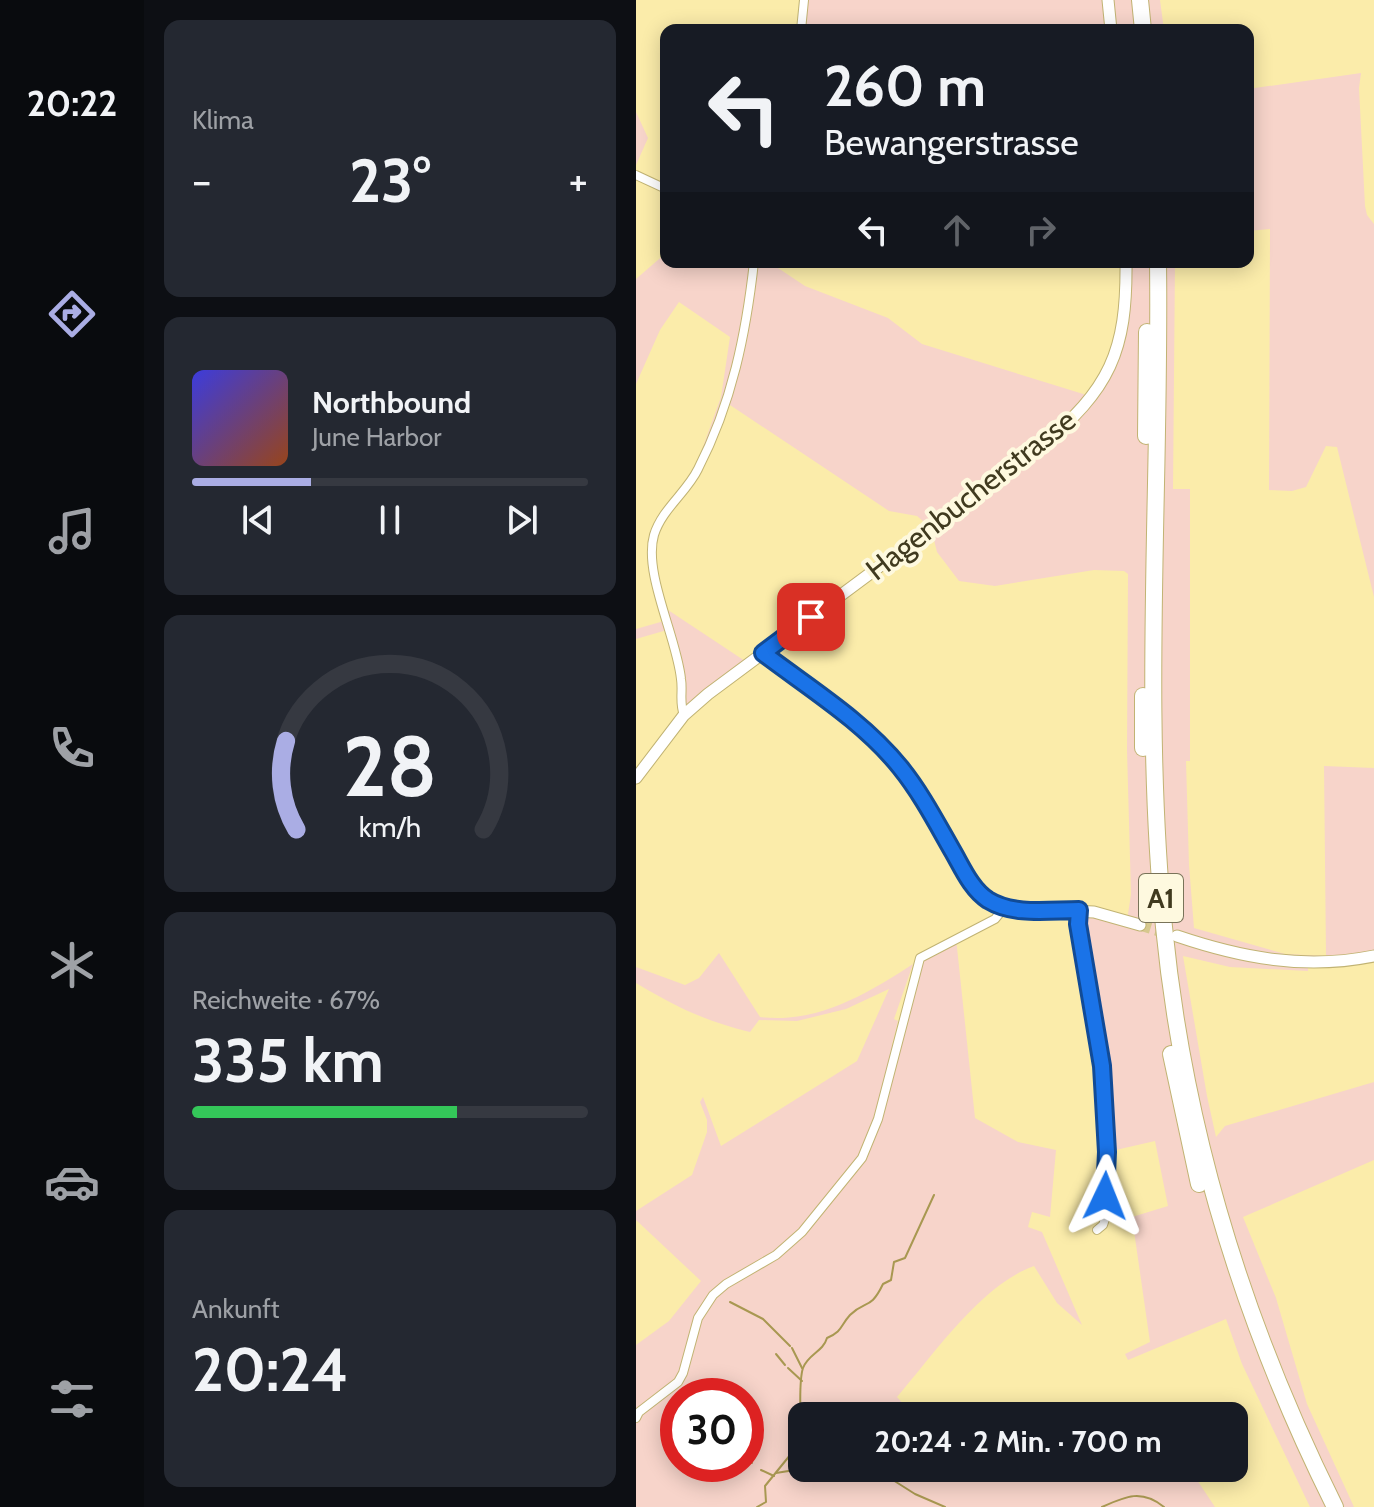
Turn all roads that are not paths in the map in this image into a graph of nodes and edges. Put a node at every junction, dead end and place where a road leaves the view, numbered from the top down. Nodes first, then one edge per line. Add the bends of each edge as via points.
1 (804, 0) edge
2 (1108, 0) edge
3 (1129, 0) edge
4 (1140, 0) edge
5 (802, 24) edge
6 (1110, 24) edge
7 (1131, 24) edge
8 (1142, 24) edge
9 (636, 175) edge
10 (660, 186) edge
11 (753, 268) edge
12 (1126, 268) edge
13 (1147, 268) edge
14 (1158, 268) edge
15 (763, 653) junction
16 (684, 715) junction
17 (636, 778) edge
18 (1004, 908) junction
19 (1079, 910) junction
20 (1140, 925) tunnel mouth
21 (1177, 936) tunnel mouth
22 (1374, 956) edge
23 (1097, 1230) dead end
24 (636, 1418) edge
25 (1323, 1507) edge
26 (1335, 1507) edge

1 - 5 street
2 - 6 street
3 - 7 highway
4 - 8 highway
9 - 10 street
11 - 16 street via 729,398 698,470 654,535 652,557 678,661
12 - 15 street, Hagenbucherstrasse via 1122,334 1091,400 1040,447
13 - 25 highway, A1 via 1143,739 1162,1004 1184,1120 1227,1275 1266,1384
14 - 26 highway, A1 via 1154,753 1162,906 1174,1005 1196,1123 1239,1277 1280,1387
15 - 16 street, Hagenbucherstrasse
15 - 18 street via 874,738 919,793 972,884
16 - 17 street, Hagenbucherstrasse
18 - 19 street
18 - 24 street via 995,919 920,958 878,1119 862,1158 802,1232 713,1295 698,1318 678,1382
19 - 20 street
19 - 23 street via 1103,1080 1105,1219
21 - 22 street via 1270,961

